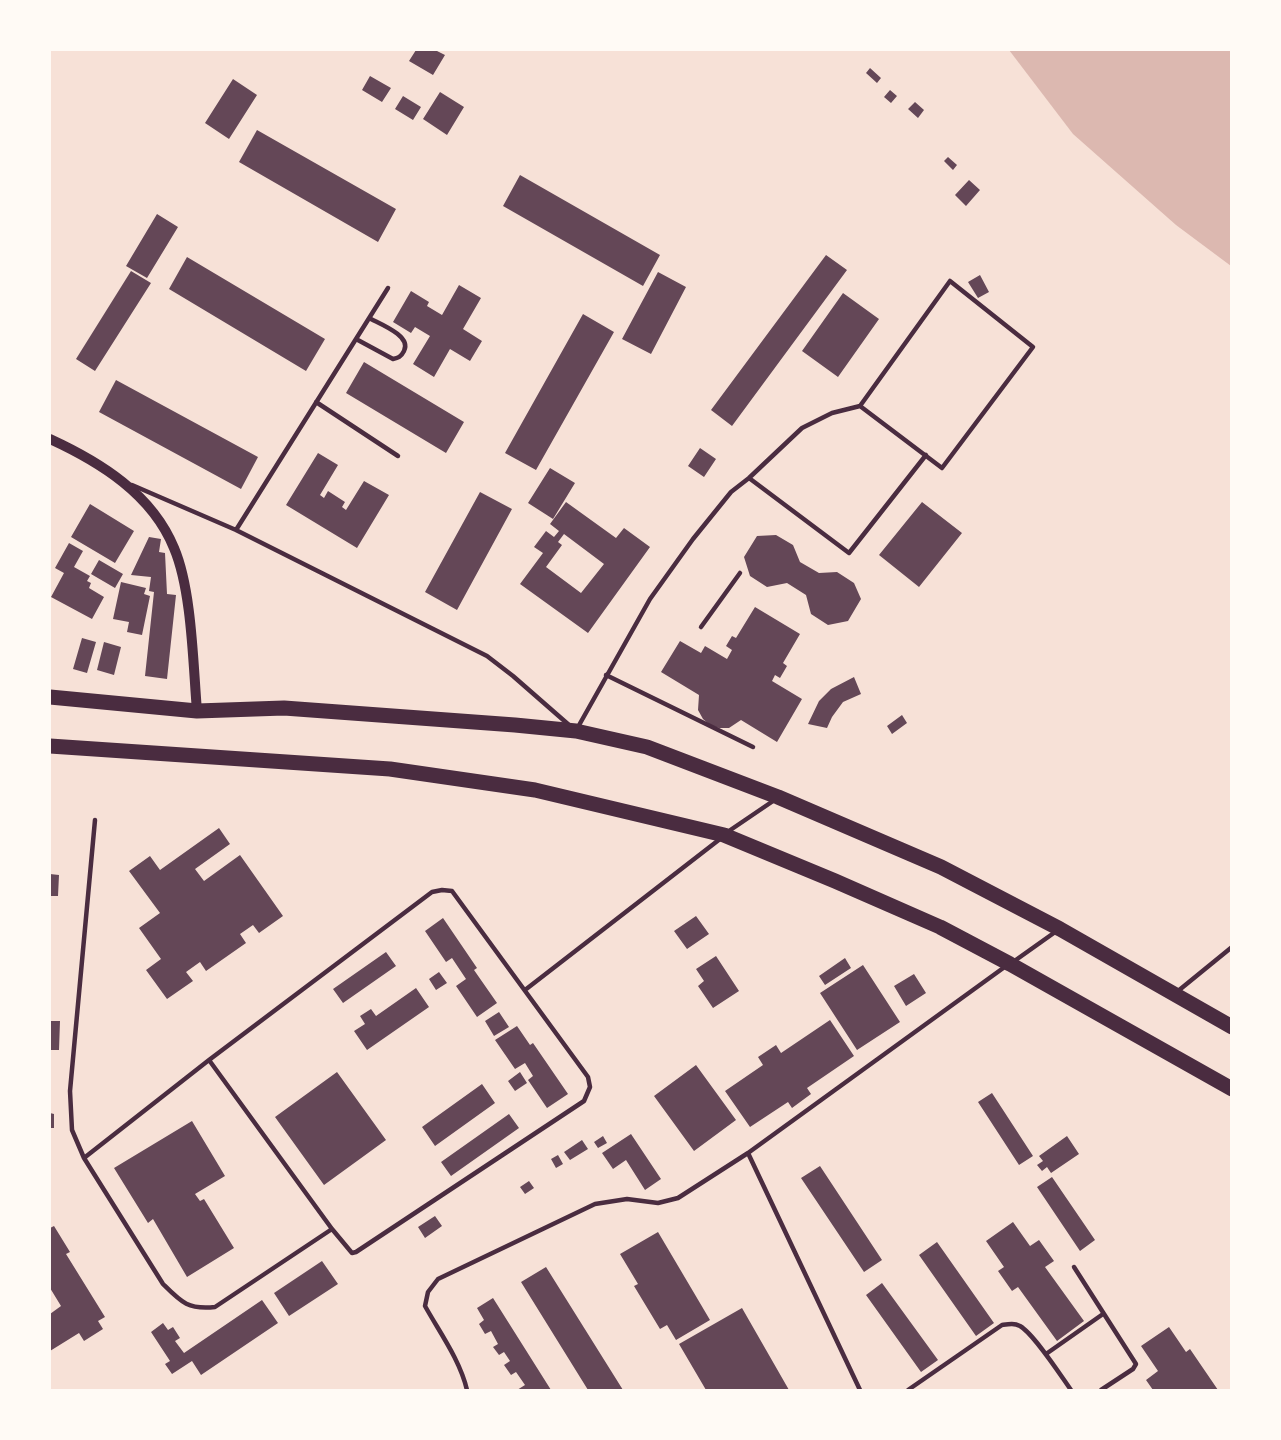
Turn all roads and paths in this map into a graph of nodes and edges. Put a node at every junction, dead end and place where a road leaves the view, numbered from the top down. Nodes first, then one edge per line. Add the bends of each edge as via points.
1 (388, 288) dead end
2 (369, 318) junction
3 (356, 339) junction
4 (316, 402) junction
5 (860, 406) junction
6 (50, 439) edge
7 (926, 455) junction
8 (398, 456) dead end
9 (749, 478) junction
10 (125, 482) junction
11 (236, 530) junction
12 (740, 573) dead end
13 (701, 627) dead end
14 (606, 675) junction
15 (50, 697) edge
16 (197, 711) junction
17 (576, 732) junction
18 (50, 746) edge
19 (753, 747) dead end
20 (778, 797) junction
21 (95, 820) dead end
22 (724, 835) junction
23 (1060, 929) junction
24 (1232, 947) edge
25 (1010, 964) junction
26 (525, 990) junction
27 (1174, 994) junction
28 (1232, 1027) edge
29 (209, 1060) junction
30 (1232, 1089) edge
31 (748, 1152) junction
32 (84, 1158) junction
33 (332, 1229) junction
34 (1074, 1268) dead end
35 (1103, 1314) junction
36 (1046, 1354) junction
37 (467, 1390) edge
38 (860, 1390) edge
39 (908, 1390) edge
40 (1071, 1390) edge
41 (1101, 1390) edge

1 - 2 lane
2 - 3 lane
2 - 3 lane via 401,336 405,343 402,354 393,360
3 - 4 lane
4 - 8 lane
4 - 11 lane
5 - 7 lane
5 - 7 lane via 950,281 1033,347 942,468
5 - 9 lane via 832,413 802,428
6 - 10 street via 84,454
7 - 9 lane via 849,554
9 - 14 lane via 730,492 693,538 650,599
10 - 11 lane
10 - 16 street via 155,516 174,548 184,584
11 - 17 lane via 487,656
12 - 13 lane
14 - 17 lane
14 - 19 lane
15 - 16 main road
16 - 17 main road via 284,708
17 - 20 main road via 647,747
18 - 22 main road via 390,769 535,790
20 - 22 lane
20 - 23 main road via 941,867
21 - 32 lane via 70,1090 72,1130
22 - 25 main road via 940,927
22 - 26 lane
23 - 25 lane
23 - 27 main road
24 - 27 lane
25 - 30 main road
25 - 31 lane
26 - 29 lane via 452,891 432,892
26 - 33 lane via 588,1077 590,1087 584,1101 356,1252 349,1251
27 - 28 main road
29 - 32 lane
29 - 33 lane
31 - 37 lane via 678,1198 658,1203 627,1199 595,1204 438,1279 428,1292 425,1306 460,1369
31 - 38 lane
32 - 33 lane via 163,1284 180,1301 197,1309 214,1307
34 - 35 lane
35 - 36 lane
35 - 41 lane via 1136,1364 1134,1370
36 - 39 lane via 1023,1327 1013,1323 1002,1325
36 - 40 lane

